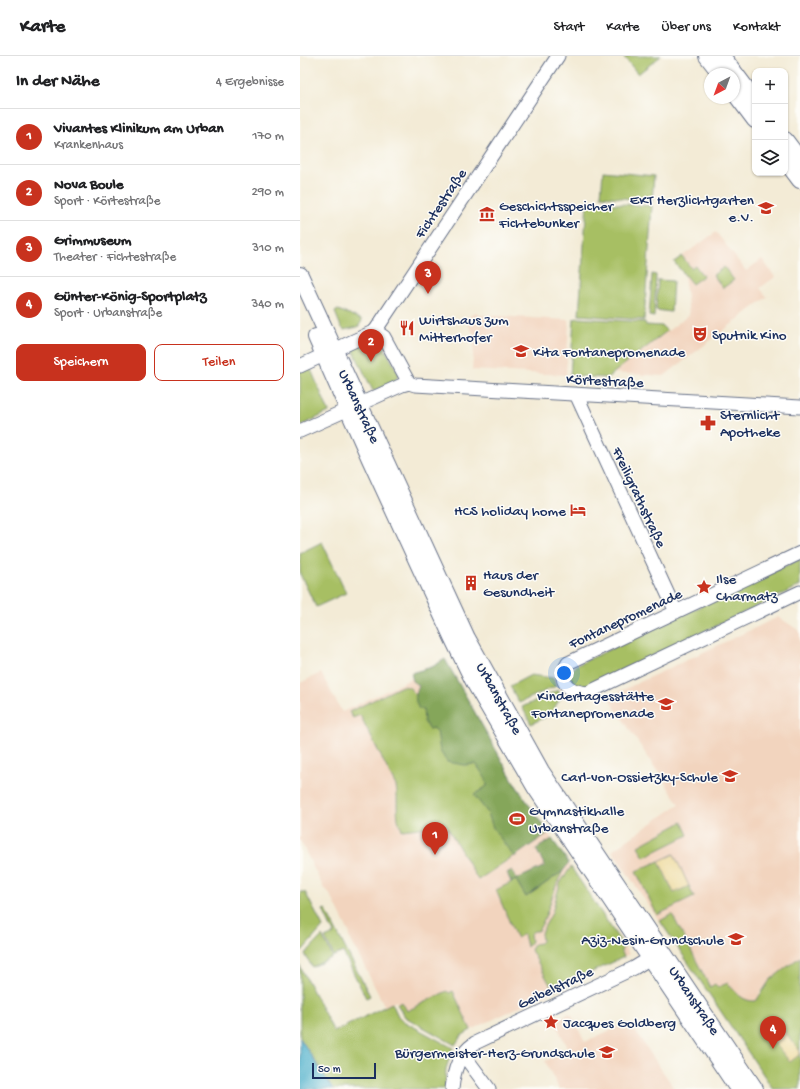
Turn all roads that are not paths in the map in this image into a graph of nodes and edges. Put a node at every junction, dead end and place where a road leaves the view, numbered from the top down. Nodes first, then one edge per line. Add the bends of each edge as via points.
1 (558, 56) edge
2 (707, 56) edge
3 (722, 56) edge
4 (716, 68) edge
5 (752, 96) edge
6 (740, 100) edge
7 (752, 116) edge
8 (788, 144) edge
9 (800, 160) edge
10 (788, 164) edge
11 (800, 180) edge
12 (300, 275) edge
13 (300, 301) edge
14 (375, 331) junction
15 (329, 352) junction
16 (300, 366) edge
17 (409, 383) junction
18 (576, 394) junction
19 (354, 407) junction
20 (800, 407) edge
21 (300, 431) edge
22 (800, 553) edge
23 (800, 592) edge
24 (676, 612) junction
25 (656, 954) junction
26 (463, 1054) junction
27 (452, 1089) edge
28 (489, 1089) edge
29 (738, 1089) edge
30 (755, 1089) edge

1 - 14 street, Fichtestraße
2 - 4 main road
3 - 5 main road
6 - 7 main road
8 - 9 main road
10 - 11 main road
12 - 15 main road, Urbanstraße
13 - 15 main road, Urbanstraße
14 - 15 street
14 - 17 street via 384,337
15 - 16 street
15 - 19 main road, Urbanstraße
17 - 18 street, Körtestraße
17 - 19 street, Körtestraße
18 - 20 street, Körtestraße
18 - 24 street, Freiligrathstraße
19 - 21 street, Körtestraße
19 - 25 main road, Urbanstraße via 486,675 541,771
22 - 24 street, Fontanepromenade
23 - 24 street, Fontanepromenade via 587,693 574,692 566,684 564,679 568,663
25 - 26 street, Geibelstraße via 634,968 475,1043
25 - 29 main road, Urbanstraße
25 - 30 main road, Urbanstraße
26 - 27 street via 454,1071
26 - 28 street

